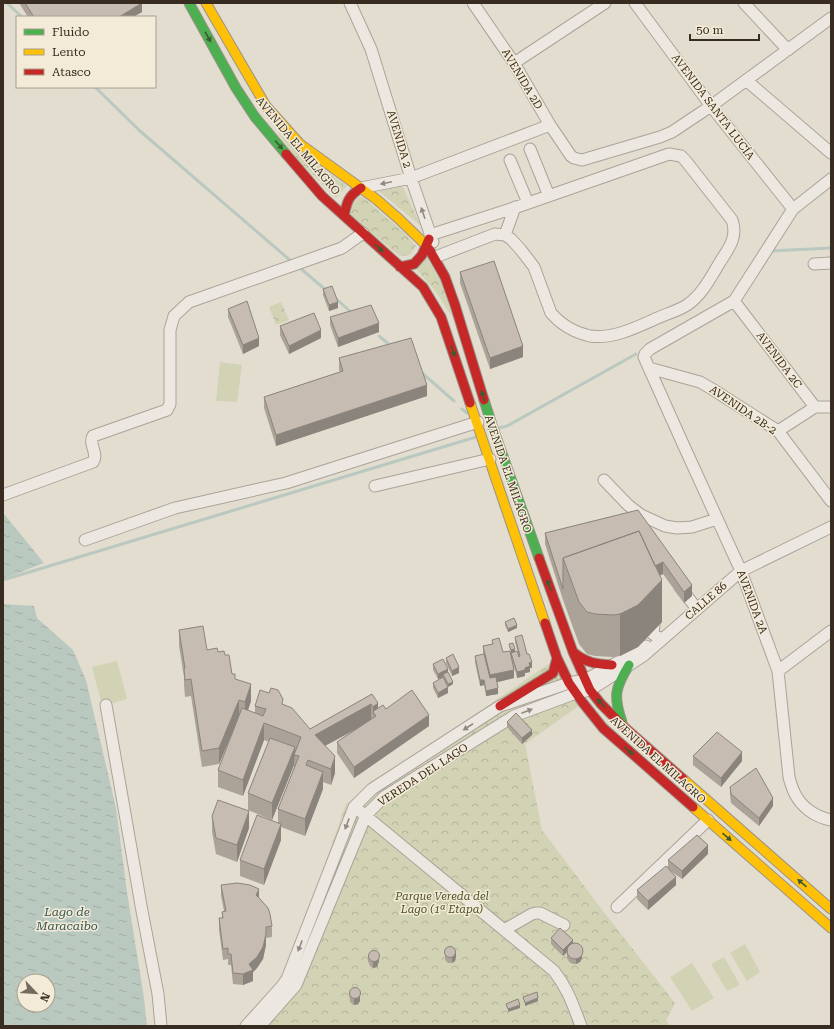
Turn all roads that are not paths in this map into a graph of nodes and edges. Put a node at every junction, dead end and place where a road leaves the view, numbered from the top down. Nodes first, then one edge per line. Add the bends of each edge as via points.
1 (189, 3) edge
2 (206, 3) edge
3 (350, 3) edge
4 (473, 3) edge
5 (605, 3) edge
6 (635, 3) edge
7 (744, 3) edge
8 (831, 18) edge
9 (788, 50) junction
10 (514, 63) junction
11 (746, 80) junction
12 (711, 106) junction
13 (550, 125) junction
14 (530, 149) dead end
15 (831, 153) edge
16 (510, 160) dead end
17 (411, 178) junction
18 (831, 179) edge
19 (361, 188) junction
20 (549, 196) junction
21 (528, 203) junction
22 (515, 207) junction
23 (793, 209) junction
24 (344, 216) junction
25 (362, 233) junction
26 (430, 235) junction
27 (505, 235) junction
28 (427, 246) junction
29 (438, 256) junction
30 (831, 263) edge
31 (814, 264) dead end
32 (400, 267) junction
33 (445, 277) junction
34 (734, 300) junction
35 (651, 373) junction
36 (815, 407) junction
37 (831, 407) edge
38 (478, 422) junction
39 (778, 431) junction
40 (490, 459) junction
41 (604, 480) dead end
42 (375, 486) dead end
43 (3, 495) edge
44 (831, 501) edge
45 (717, 519) junction
46 (831, 527) edge
47 (85, 540) dead end
48 (741, 571) junction
49 (672, 578) edge
50 (649, 605) edge
51 (693, 612) junction
52 (831, 631) edge
53 (655, 635) junction
54 (639, 637) edge
55 (573, 652) junction
56 (557, 658) junction
57 (612, 665) junction
58 (629, 665) junction
59 (778, 671) junction
60 (569, 683) junction
61 (587, 685) junction
62 (576, 693) junction
63 (106, 704) dead end
64 (500, 706) junction
65 (624, 727) junction
66 (354, 807) junction
67 (366, 815) junction
68 (708, 820) junction
69 (831, 820) edge
70 (617, 907) dead end
71 (831, 909) edge
72 (564, 925) dead end
73 (831, 928) edge
74 (504, 930) junction
75 (161, 1026) edge
76 (246, 1026) edge
77 (260, 1026) edge
78 (581, 1026) edge

1 -> 24 main road, AVENIDA EL MILAGRO via 255,117 322,196
2 - 19 main road, AVENIDA EL MILAGRO via 266,106 300,144
3 - 17 street, AVENIDA 2 via 371,49
4 - 10 street, AVENIDA 2D
5 - 10 street
6 - 12 street, AVENIDA SANTA LUCÍA
7 - 9 street
8 - 9 street
9 - 11 street
10 - 13 street, AVENIDA 2D
11 - 12 street
11 - 15 street
12 - 13 street, AVENIDA 2D via 672,132 582,160 570,156
12 - 23 street, AVENIDA SANTA LUCÍA
13 - 17 street
14 - 20 street
16 - 21 street
17 -> 19 street
26 -> 17 street, AVENIDA 2
18 - 23 street
19 - 24 main road via 352,193
19 - 28 main road, AVENIDA EL MILAGRO
20 - 21 street
20 - 27 street via 670,154 681,156 732,220 734,236 730,247 707,283 686,305 626,332 606,337 588,336 556,319 551,313 534,267
21 - 22 street
22 - 26 street
22 - 27 street
23 - 34 street
24 - 25 main road, AVENIDA EL MILAGRO
25 -> 32 main road, AVENIDA EL MILAGRO
25 - 43 street via 342,248 189,302 174,316 170,330 170,404 167,410 93,436 91,440 96,457 94,462
26 - 28 main road
26 - 29 street, AVENIDA 2
27 - 29 street via 495,234
28 - 32 main road via 414,264
28 - 33 main road, AVENIDA EL MILAGRO
29 - 33 street, AVENIDA 2
30 - 31 street
32 -> 38 main road, AVENIDA EL MILAGRO via 424,286 442,317
55 -> 33 main road, AVENIDA EL MILAGRO via 493,428
34 - 35 street via 650,349 644,357
34 - 36 street, AVENIDA 2C
35 - 39 street, AVENIDA 2B-2 via 690,378 700,382
35 - 45 street, AVENIDA 2A
36 - 37 street
36 - 39 street
38 - 40 main road, AVENIDA EL MILAGRO
38 - 47 street via 286,483 175,508
39 - 44 street, AVENIDA 2B-2
40 - 42 street
40 - 56 main road, AVENIDA EL MILAGRO
41 - 45 street via 640,515 665,526 692,527
45 - 48 street, AVENIDA 2A
46 - 48 street, CALLE 86
48 - 51 street, CALLE 86
48 - 59 street, AVENIDA 2A
49 - 51 street
50 - 53 street
51 - 53 street
51 - 58 street, CALLE 86
52 - 59 street
53 - 54 street
53 - 57 street via 638,651
55 - 57 main road via 579,658 594,664
55 - 61 main road, AVENIDA EL MILAGRO
56 - 60 main road, AVENIDA EL MILAGRO
56 - 64 main road via 554,673
57 - 61 street
58 - 61 street, CALLE 86
58 - 65 main road via 620,679 615,694 616,708
59 - 69 street, AVENIDA 2A via 789,777 794,792 809,810
60 - 61 street, VEREDA DEL LAGO
60 - 62 main road, AVENIDA EL MILAGRO
60 - 64 street, VEREDA DEL LAGO
61 - 62 street, VEREDA DEL LAGO
65 -> 61 main road, AVENIDA EL MILAGRO via 601,704
67 -> 62 street, VEREDA DEL LAGO via 384,797 514,716
62 -> 68 main road, AVENIDA EL MILAGRO via 603,728
63 - 75 street via 158,994
64 -> 66 street, VEREDA DEL LAGO via 372,789
71 -> 65 main road, AVENIDA EL MILAGRO
66 - 67 street
66 -> 76 street, VEREDA DEL LAGO via 287,979
67 - 74 street
67 - 77 street, VEREDA DEL LAGO via 296,985
68 - 70 street
68 -> 73 main road, AVENIDA EL MILAGRO
72 - 74 street via 536,913
74 - 78 street via 554,971 563,982

